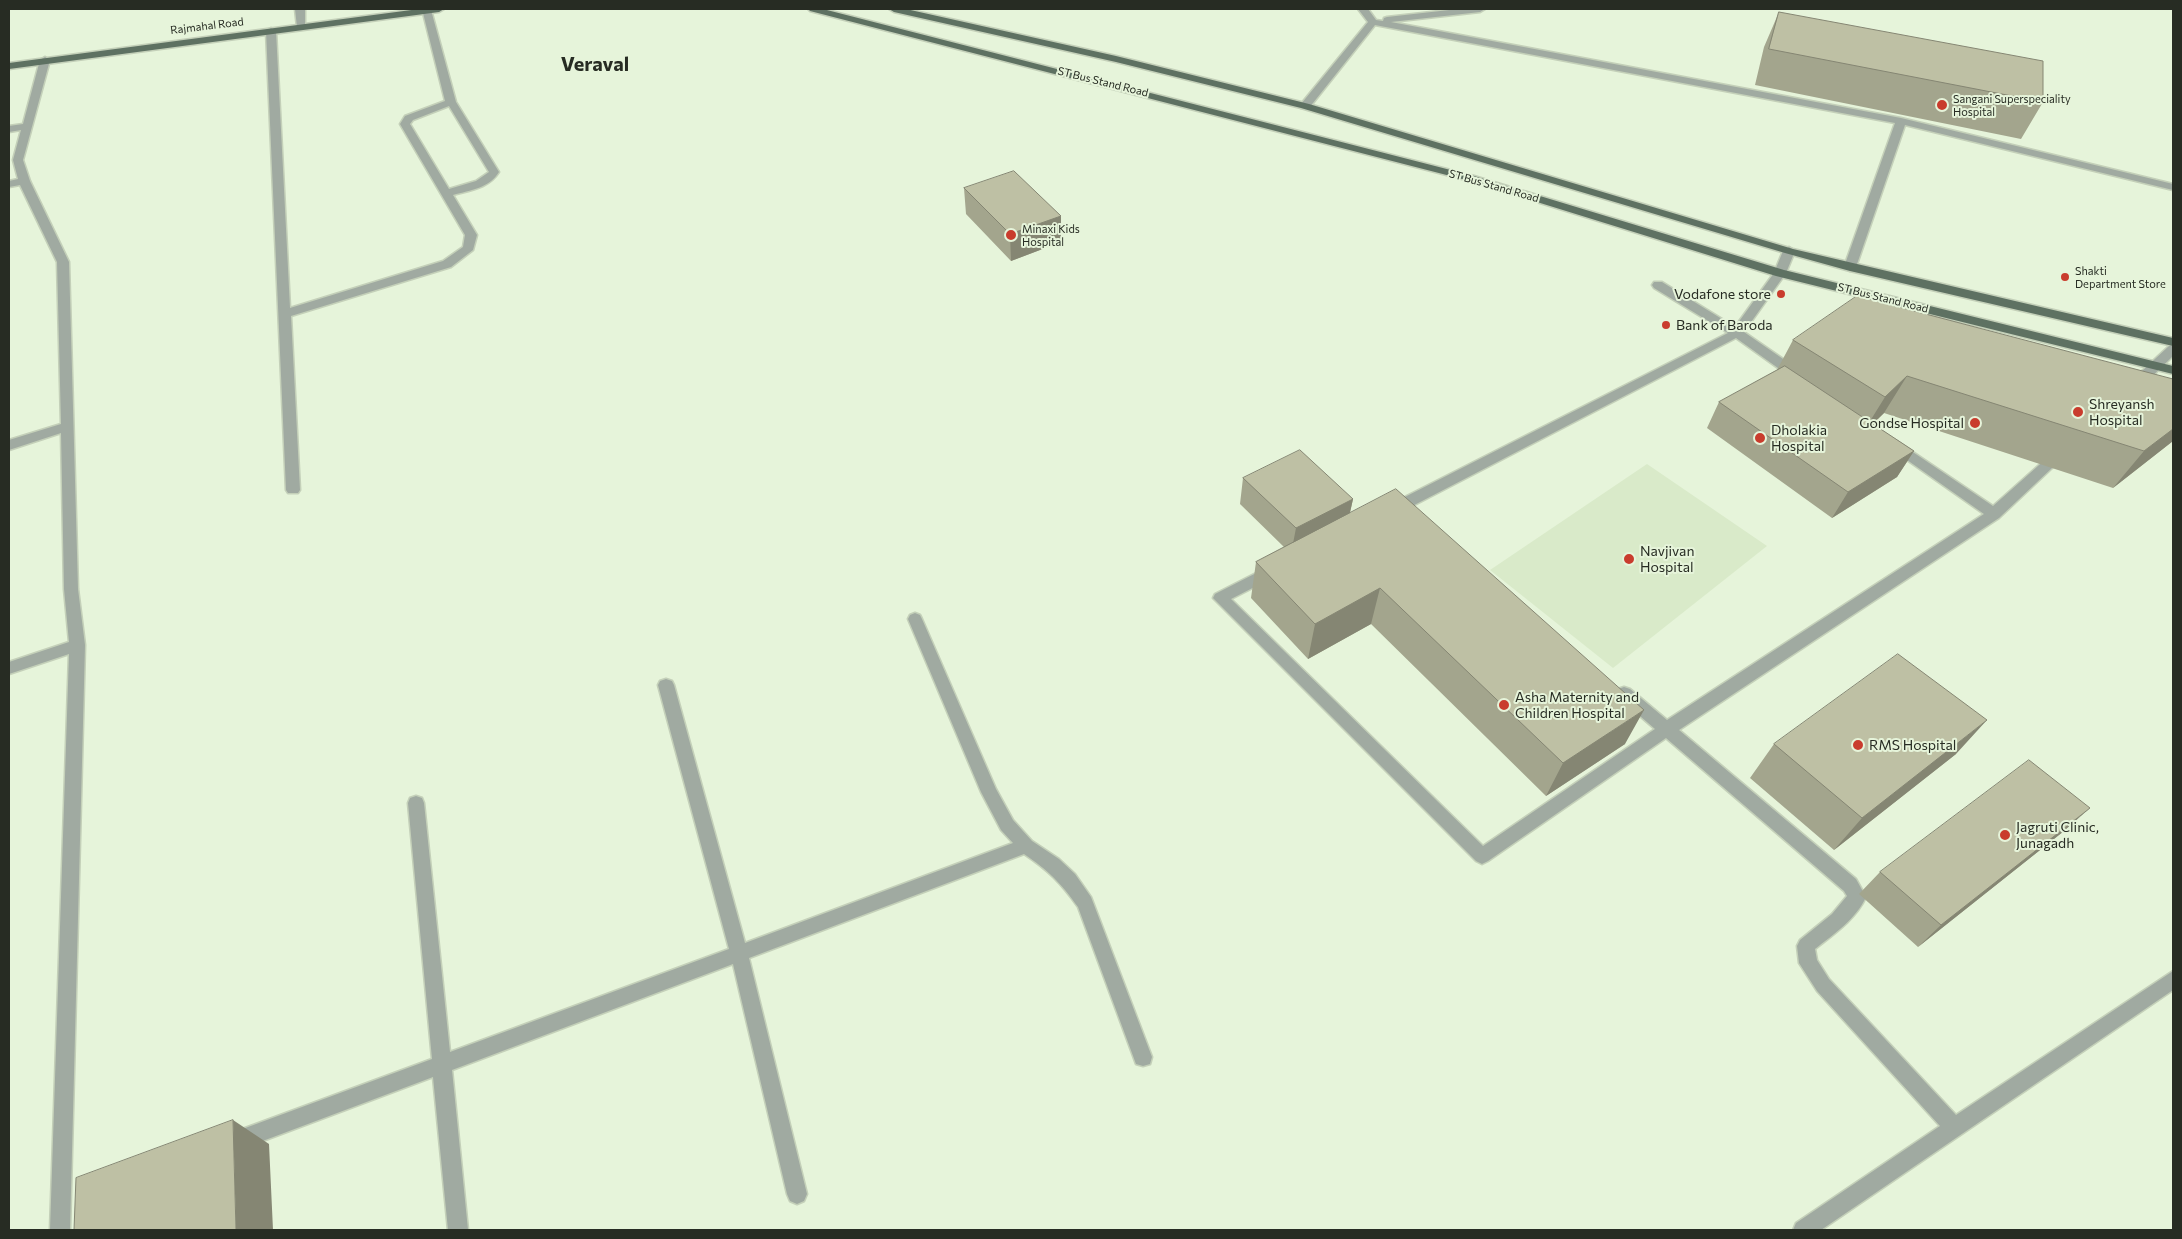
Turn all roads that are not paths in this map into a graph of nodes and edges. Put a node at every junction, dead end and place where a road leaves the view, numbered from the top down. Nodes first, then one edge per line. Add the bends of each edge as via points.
1 (300, 9) edge
2 (439, 9) edge
3 (813, 9) edge
4 (894, 9) edge
5 (1363, 9) edge
6 (1480, 9) edge
7 (426, 10) junction
8 (1373, 22) junction
9 (302, 27) junction
10 (271, 31) junction
11 (45, 60) junction
12 (9, 66) edge
13 (451, 102) junction
14 (1305, 106) junction
15 (1901, 122) junction
16 (27, 126) junction
17 (9, 129) edge
18 (24, 181) junction
19 (9, 184) edge
20 (2173, 187) edge
21 (446, 194) junction
22 (1789, 251) junction
23 (1850, 267) junction
24 (1780, 273) junction
25 (1658, 285) dead end
26 (285, 314) junction
27 (1737, 333) junction
28 (2173, 342) edge
29 (2173, 349) edge
30 (2156, 366) junction
31 (2173, 370) edge
32 (1809, 384) edge
33 (2127, 392) edge
34 (68, 426) junction
35 (1882, 435) edge
36 (2075, 440) edge
37 (9, 445) edge
38 (293, 490) dead end
39 (1402, 505) junction
40 (1994, 514) junction
41 (1376, 518) edge
42 (1417, 518) edge
43 (1281, 567) edge
44 (915, 619) dead end
45 (77, 645) junction
46 (9, 668) edge
47 (1614, 684) edge
48 (666, 685) dead end
49 (1667, 729) junction
50 (416, 803) dead end
51 (1026, 846) junction
52 (739, 953) junction
53 (2173, 980) edge
54 (1142, 1057) dead end
55 (442, 1064) junction
56 (1955, 1128) junction
57 (219, 1148) edge
58 (797, 1194) dead end
59 (79, 1200) edge
60 (61, 1207) junction
61 (60, 1230) edge
62 (458, 1230) edge
63 (1803, 1230) edge

1 - 9 street
2 - 7 main road, Rajmahal Road
3 - 24 main road, ST Bus Stand Road via 1470,178
4 - 14 main road, ST Bus Stand Road
5 - 8 street
6 - 8 street
7 - 9 main road, Rajmahal Road
7 - 13 street
8 - 14 street
8 - 15 street
9 - 10 main road, Rajmahal Road
10 - 11 main road, Rajmahal Road
10 - 26 street
11 - 12 main road, Rajmahal Road
11 - 16 street
13 - 21 street via 409,118 405,124
13 - 21 street via 494,172 478,184
14 - 22 main road, ST Bus Stand Road
15 - 20 street
15 - 23 street
16 - 17 street
16 - 18 street via 18,160
18 - 19 street
18 - 34 street via 63,262
21 - 26 street via 471,235 469,248 447,264
22 - 23 main road, ST Bus Stand Road
22 - 24 street
23 - 28 main road, ST Bus Stand Road
24 - 27 street
24 - 30 main road, ST Bus Stand Road
25 - 27 street
26 - 38 street
27 - 32 street
27 - 39 street
29 - 30 street
30 - 31 main road, ST Bus Stand Road
30 - 33 street
34 - 37 street
34 - 45 street via 71,590
35 - 40 street
36 - 40 street
39 - 41 street
39 - 42 street
40 - 49 street
43 - 49 street via 1220,598 1482,856
44 - 51 street via 989,792 1007,825
45 - 46 street
45 - 60 street
47 - 49 street
48 - 52 street
49 - 56 street via 1850,885 1858,897 1838,920 1806,946 1808,962 1823,985
50 - 55 street
51 - 52 street
51 - 54 street via 1053,864 1085,903
52 - 55 street
52 - 58 street
53 - 56 street
55 - 57 street
55 - 62 street
56 - 63 street
59 - 60 street
60 - 61 street

